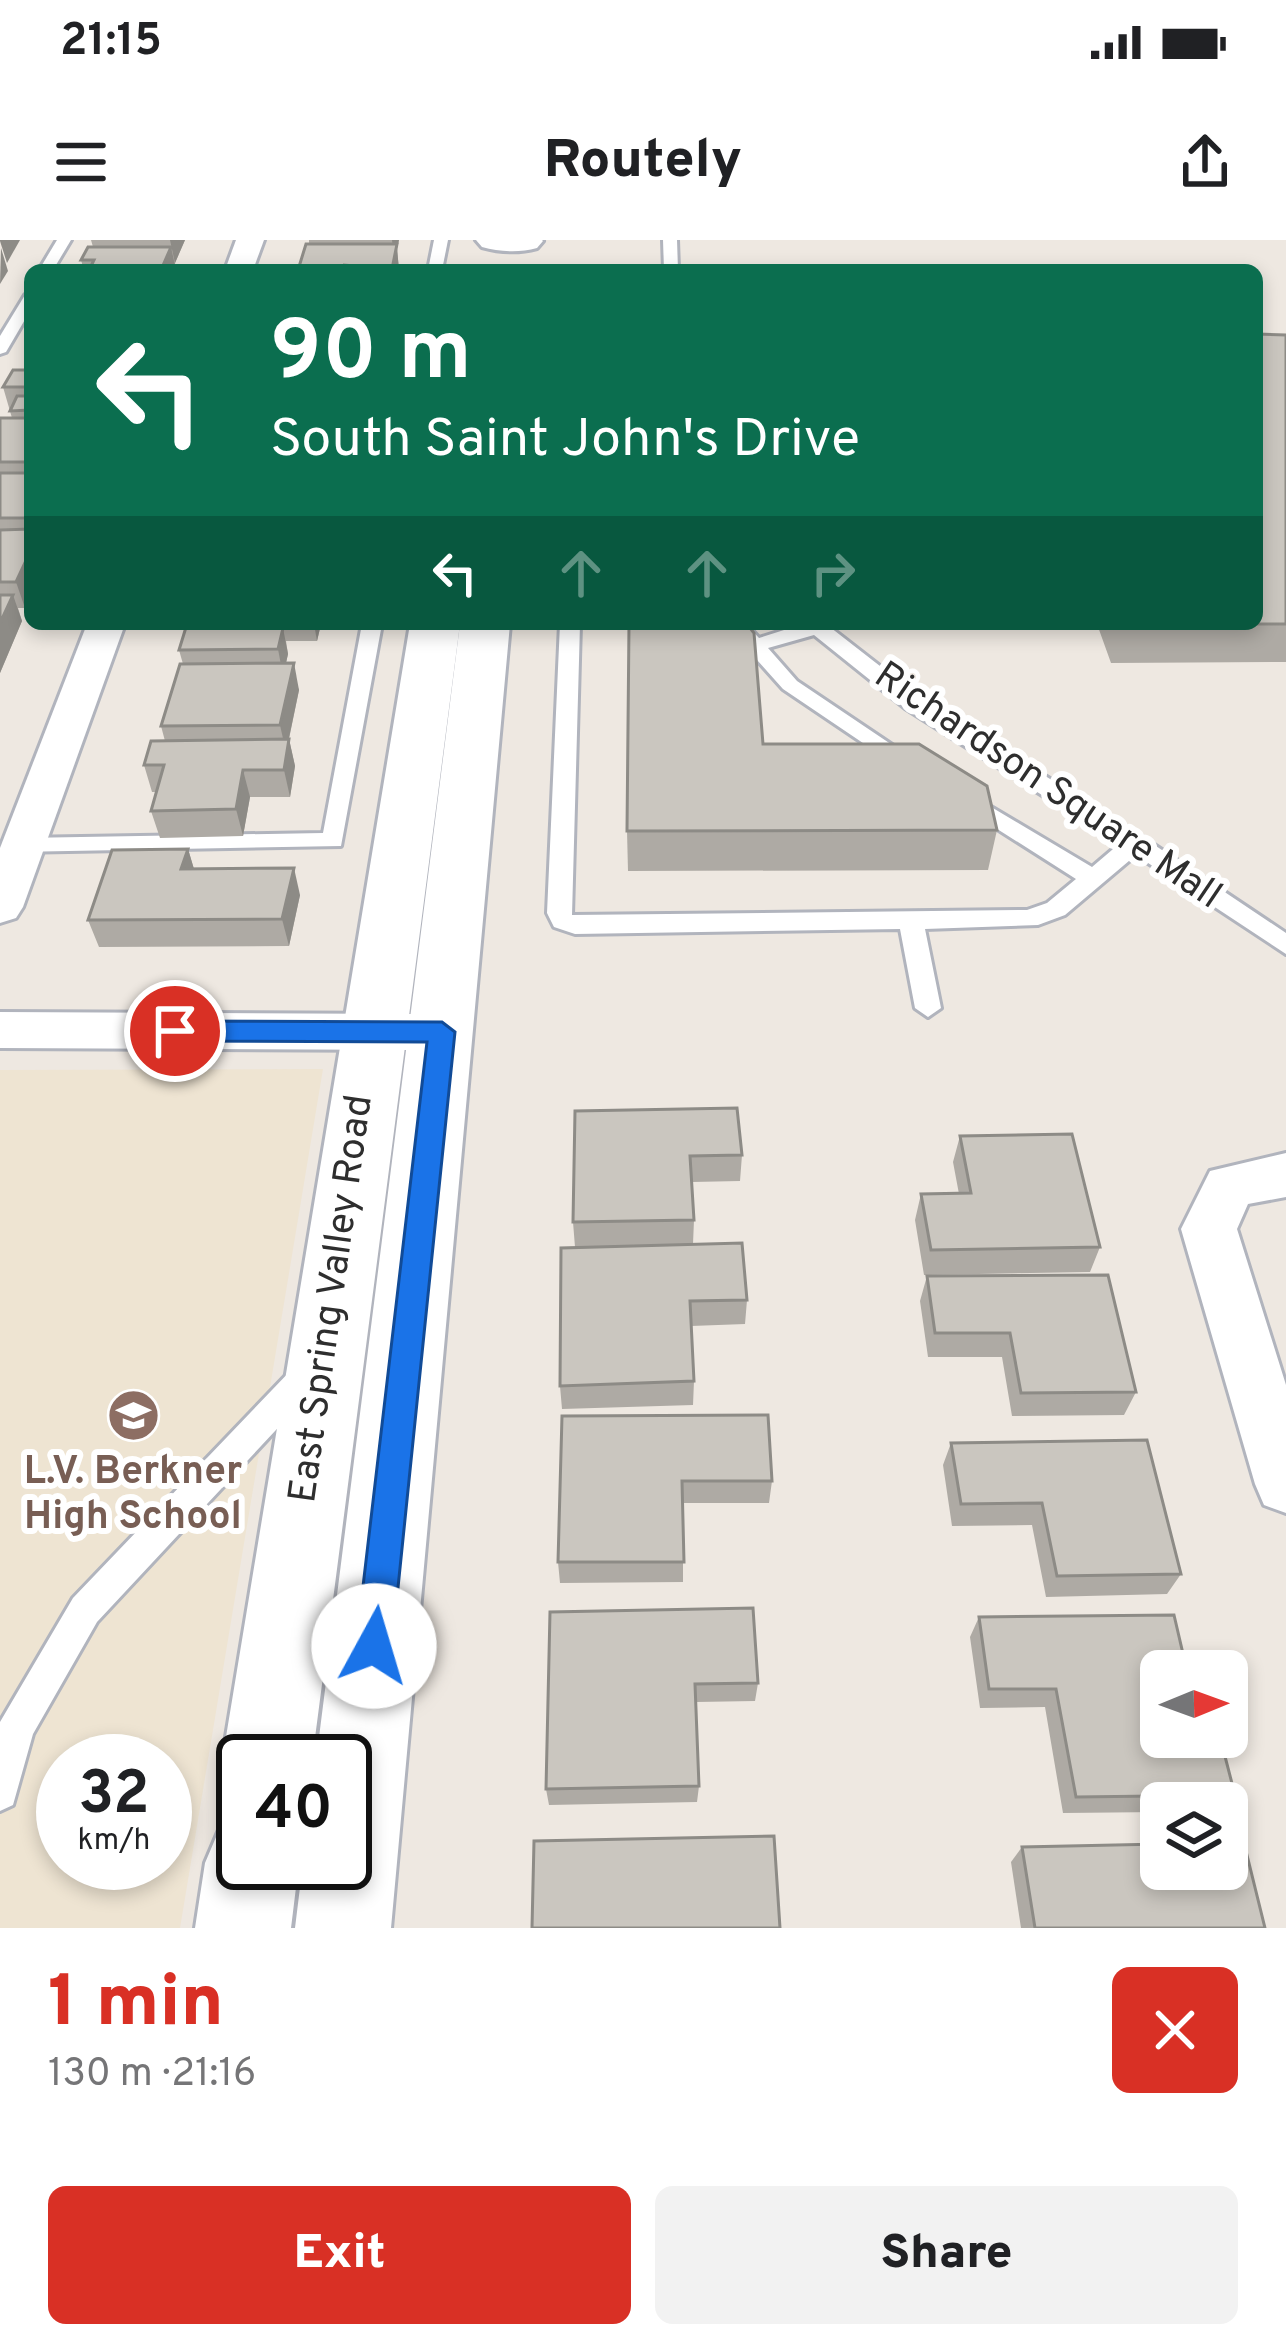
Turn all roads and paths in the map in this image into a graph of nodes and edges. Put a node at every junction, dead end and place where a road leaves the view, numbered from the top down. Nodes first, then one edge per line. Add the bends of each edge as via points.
1 (492, 240) edge
2 (525, 240) edge
3 (24, 308) edge
4 (0, 350) edge
5 (104, 630) edge
6 (371, 630) edge
7 (435, 630) edge
8 (483, 630) edge
9 (570, 630) edge
10 (740, 630) edge
11 (803, 630) edge
12 (820, 630) edge
13 (753, 646) junction
14 (1136, 843) junction
15 (23, 846) junction
16 (1093, 879) junction
17 (0, 907) edge
18 (911, 920) junction
19 (1286, 945) edge
20 (928, 1008) dead end
21 (0, 1030) edge
22 (406, 1032) junction
23 (1286, 1175) edge
24 (325, 1355) junction
25 (1286, 1484) edge
26 (271, 1734) edge
27 (0, 1792) edge
28 (248, 1890) edge
29 (243, 1928) edge
30 (343, 1928) edge

1 - 2 street
3 - 4 lane
5 - 15 street
6 - 15 lane via 333,841
7 - 22 street, East Spring Valley Road
8 - 22 street, East Spring Valley Road
9 - 18 lane via 563,921
10 - 13 lane
11 - 13 lane
12 - 14 lane, Richardson Square Mall via 913,703
13 - 16 lane via 790,685
14 - 16 lane
14 - 19 lane, Richardson Square Mall
15 - 17 street
16 - 18 lane via 1043,917
18 - 20 lane
21 - 22 street
22 - 24 street, East Spring Valley Road
22 - 30 street, East Spring Valley Road
23 - 25 street via 1229,1186 1209,1229
24 - 26 street, East Spring Valley Road
24 - 27 lane via 85,1610 16,1728
28 - 29 street

